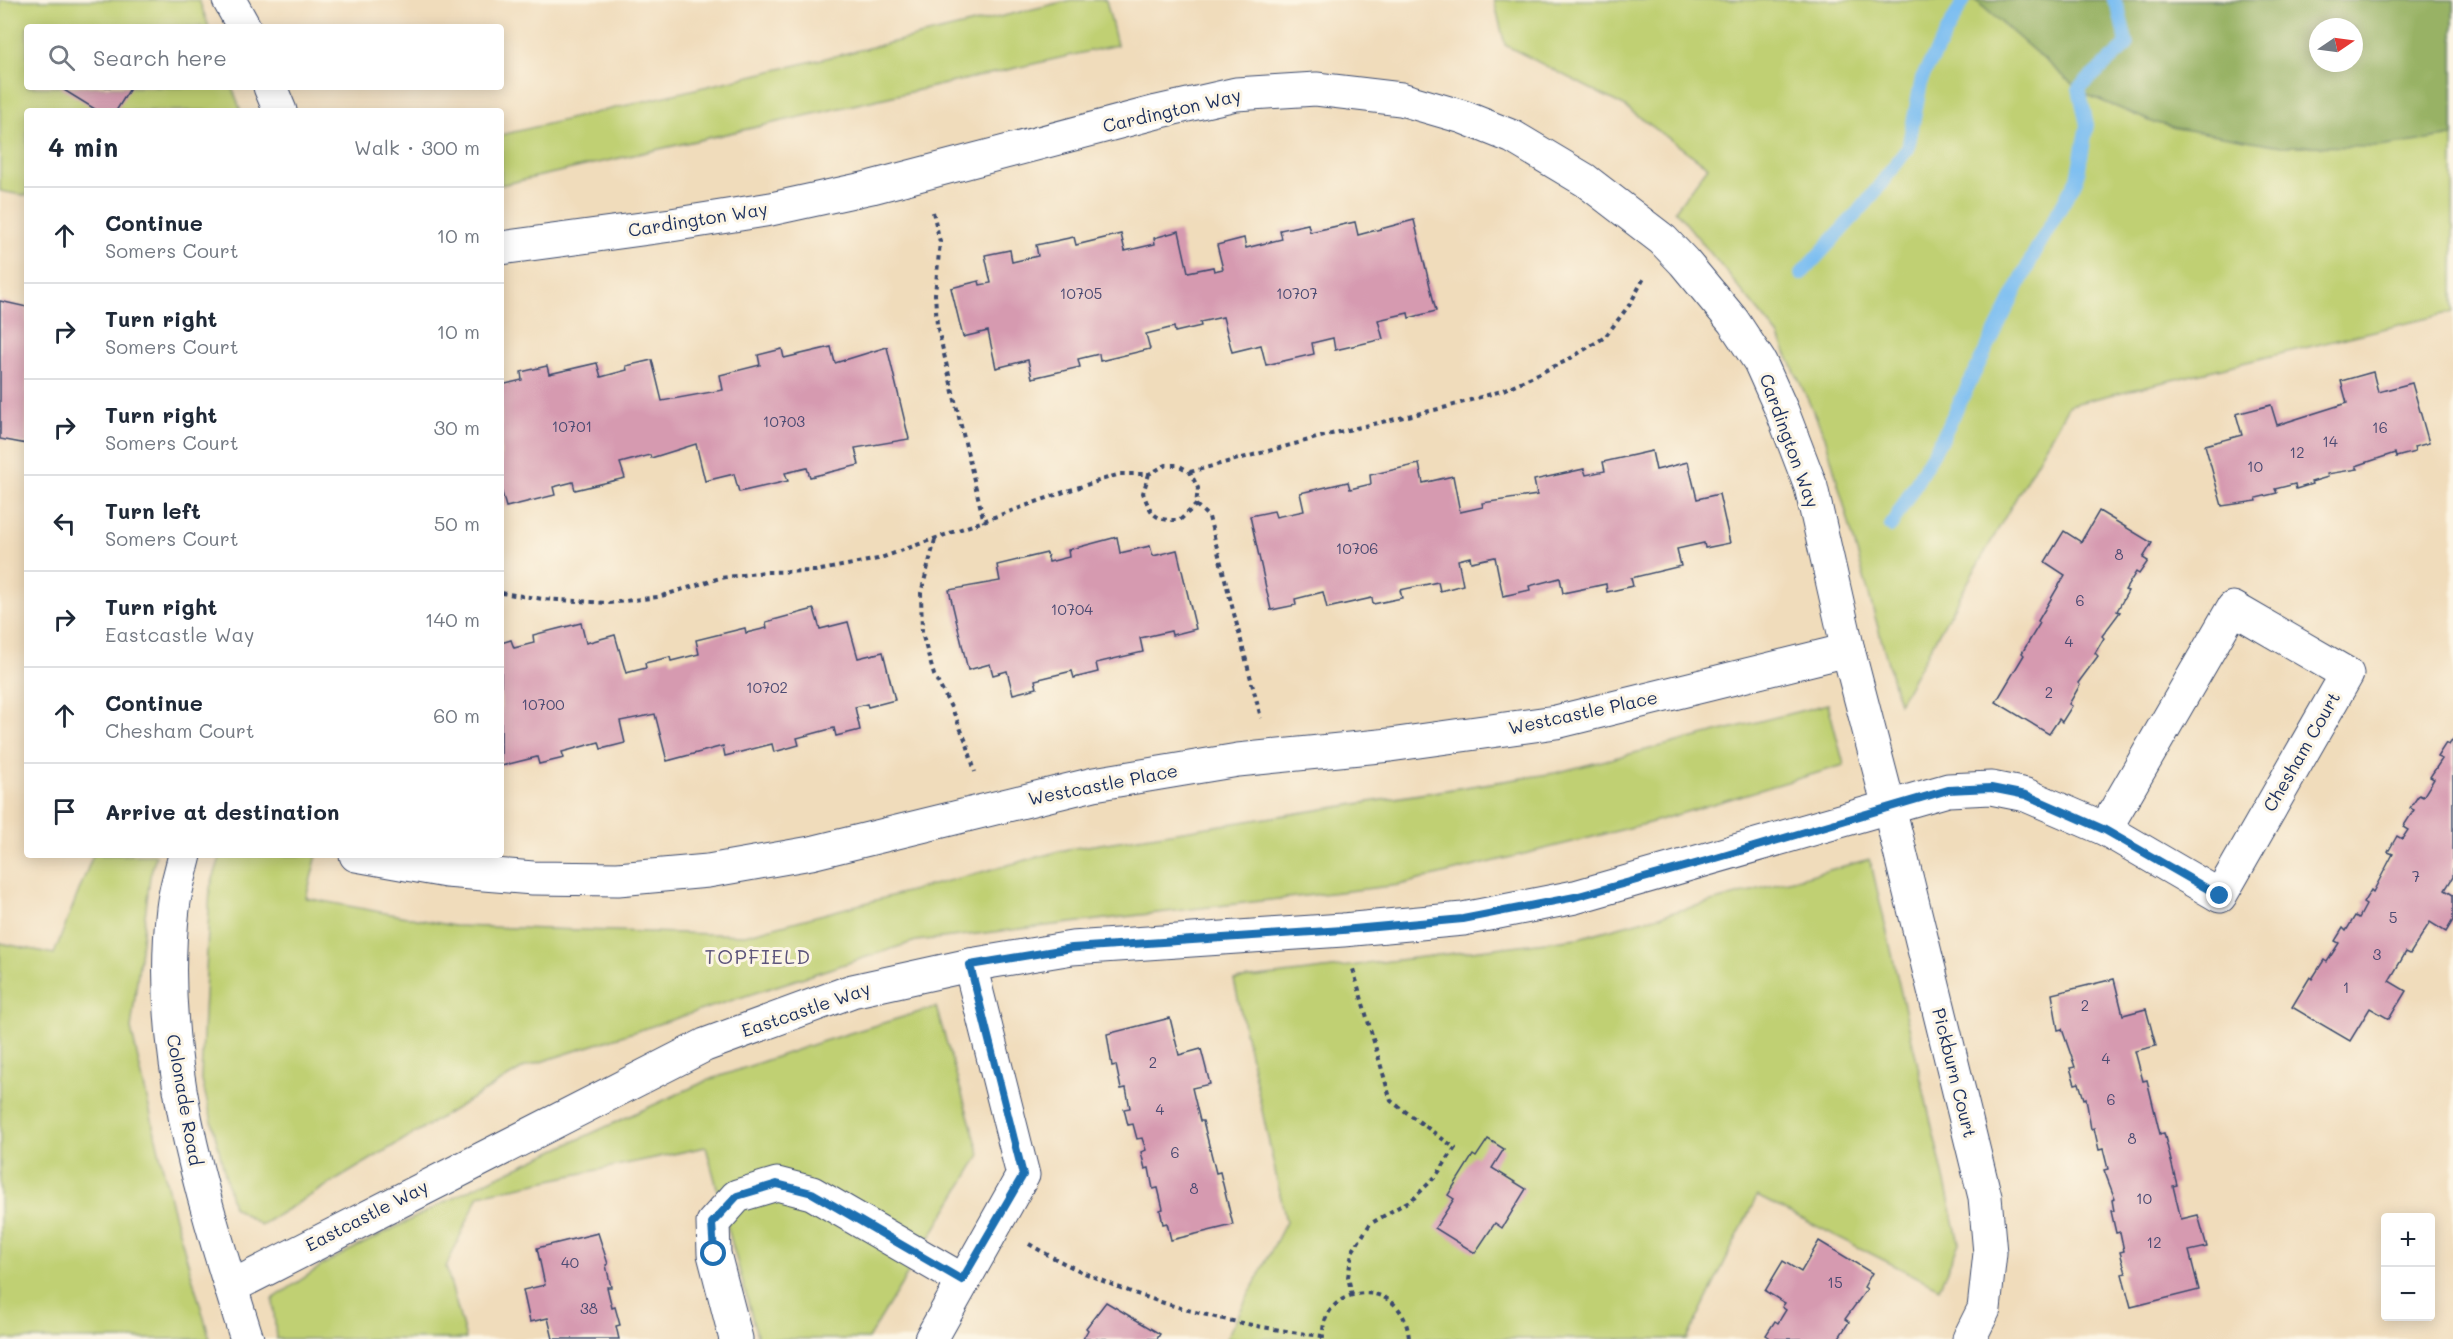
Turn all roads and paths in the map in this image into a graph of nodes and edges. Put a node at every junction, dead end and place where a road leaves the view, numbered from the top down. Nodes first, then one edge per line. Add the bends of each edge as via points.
1 (229, 0) edge
2 (242, 24) edge
3 (271, 90) edge
4 (279, 108) edge
5 (924, 173) junction
6 (1664, 240) junction
7 (504, 248) edge
8 (1190, 472) junction
9 (1149, 474) junction
10 (1196, 505) junction
11 (984, 522) junction
12 (935, 540) junction
13 (504, 593) edge
14 (1848, 650) junction
15 (1271, 757) junction
16 (1889, 807) junction
17 (986, 811) junction
18 (2105, 830) junction
19 (184, 858) edge
20 (373, 858) edge
21 (970, 965) junction
22 (1363, 1008) dead end
23 (995, 1224) junction
24 (962, 1280) junction
25 (231, 1287) junction
26 (1352, 1295) junction
27 (1323, 1337) edge
28 (247, 1339) edge
29 (736, 1339) edge
30 (931, 1339) edge
31 (1409, 1339) edge
32 (1970, 1339) edge

1 - 2 street
3 - 4 street
5 - 6 street, Cardington Way via 1224,96 1316,88 1401,99 1513,137 1585,180
5 - 7 street, Cardington Way via 771,209
5 - 11 path via 940,242 935,294 937,325
6 - 8 path via 1630,304 1605,337 1566,361 1501,391 1447,407
6 - 14 street, Cardington Way via 1733,321 1760,363 1782,411 1811,487
8 - 9 path via 1178,465 1166,465
8 - 10 path via 1198,488
9 - 10 path via 1143,494 1151,513 1163,520 1180,520
9 - 11 path via 1120,474
10 - 15 path via 1209,517
11 - 12 path
12 - 13 path via 878,559 816,571 720,578 658,597 609,603
12 - 17 path via 921,593 922,633 934,675 967,744
14 - 15 street, Westcastle Place via 1556,722
14 - 16 street, Cardington Way
15 - 17 street, Westcastle Place via 1094,784
16 - 18 street, Chesham Court via 1948,790 1991,788 2026,795
16 - 21 street, Eastcastle Way via 1575,897 1463,919 1072,948
16 - 32 street, Pickburn Court via 1985,1197 1990,1253 1984,1309
17 - 20 street, Westcastle Place via 811,853 708,871 618,879 446,871
18 - 18 street, Chesham Court via 2220,896 2347,674 2233,608
19 - 25 street, Colonade Road via 173,907 169,1004 193,1160
21 - 23 street via 1023,1175
21 - 25 street, Eastcastle Way via 852,991 705,1045
22 - 26 path via 1391,1101 1455,1148 1436,1176 1414,1198 1370,1224 1352,1252 1348,1276
23 - 24 street
23 - 27 path via 1061,1263 1175,1307 1265,1329
24 - 29 street via 812,1193 777,1184 737,1196 712,1223 714,1254
24 - 30 street
25 - 28 street, Colonade Road
26 - 27 path via 1330,1310
26 - 31 path via 1366,1292 1392,1302 1408,1325

